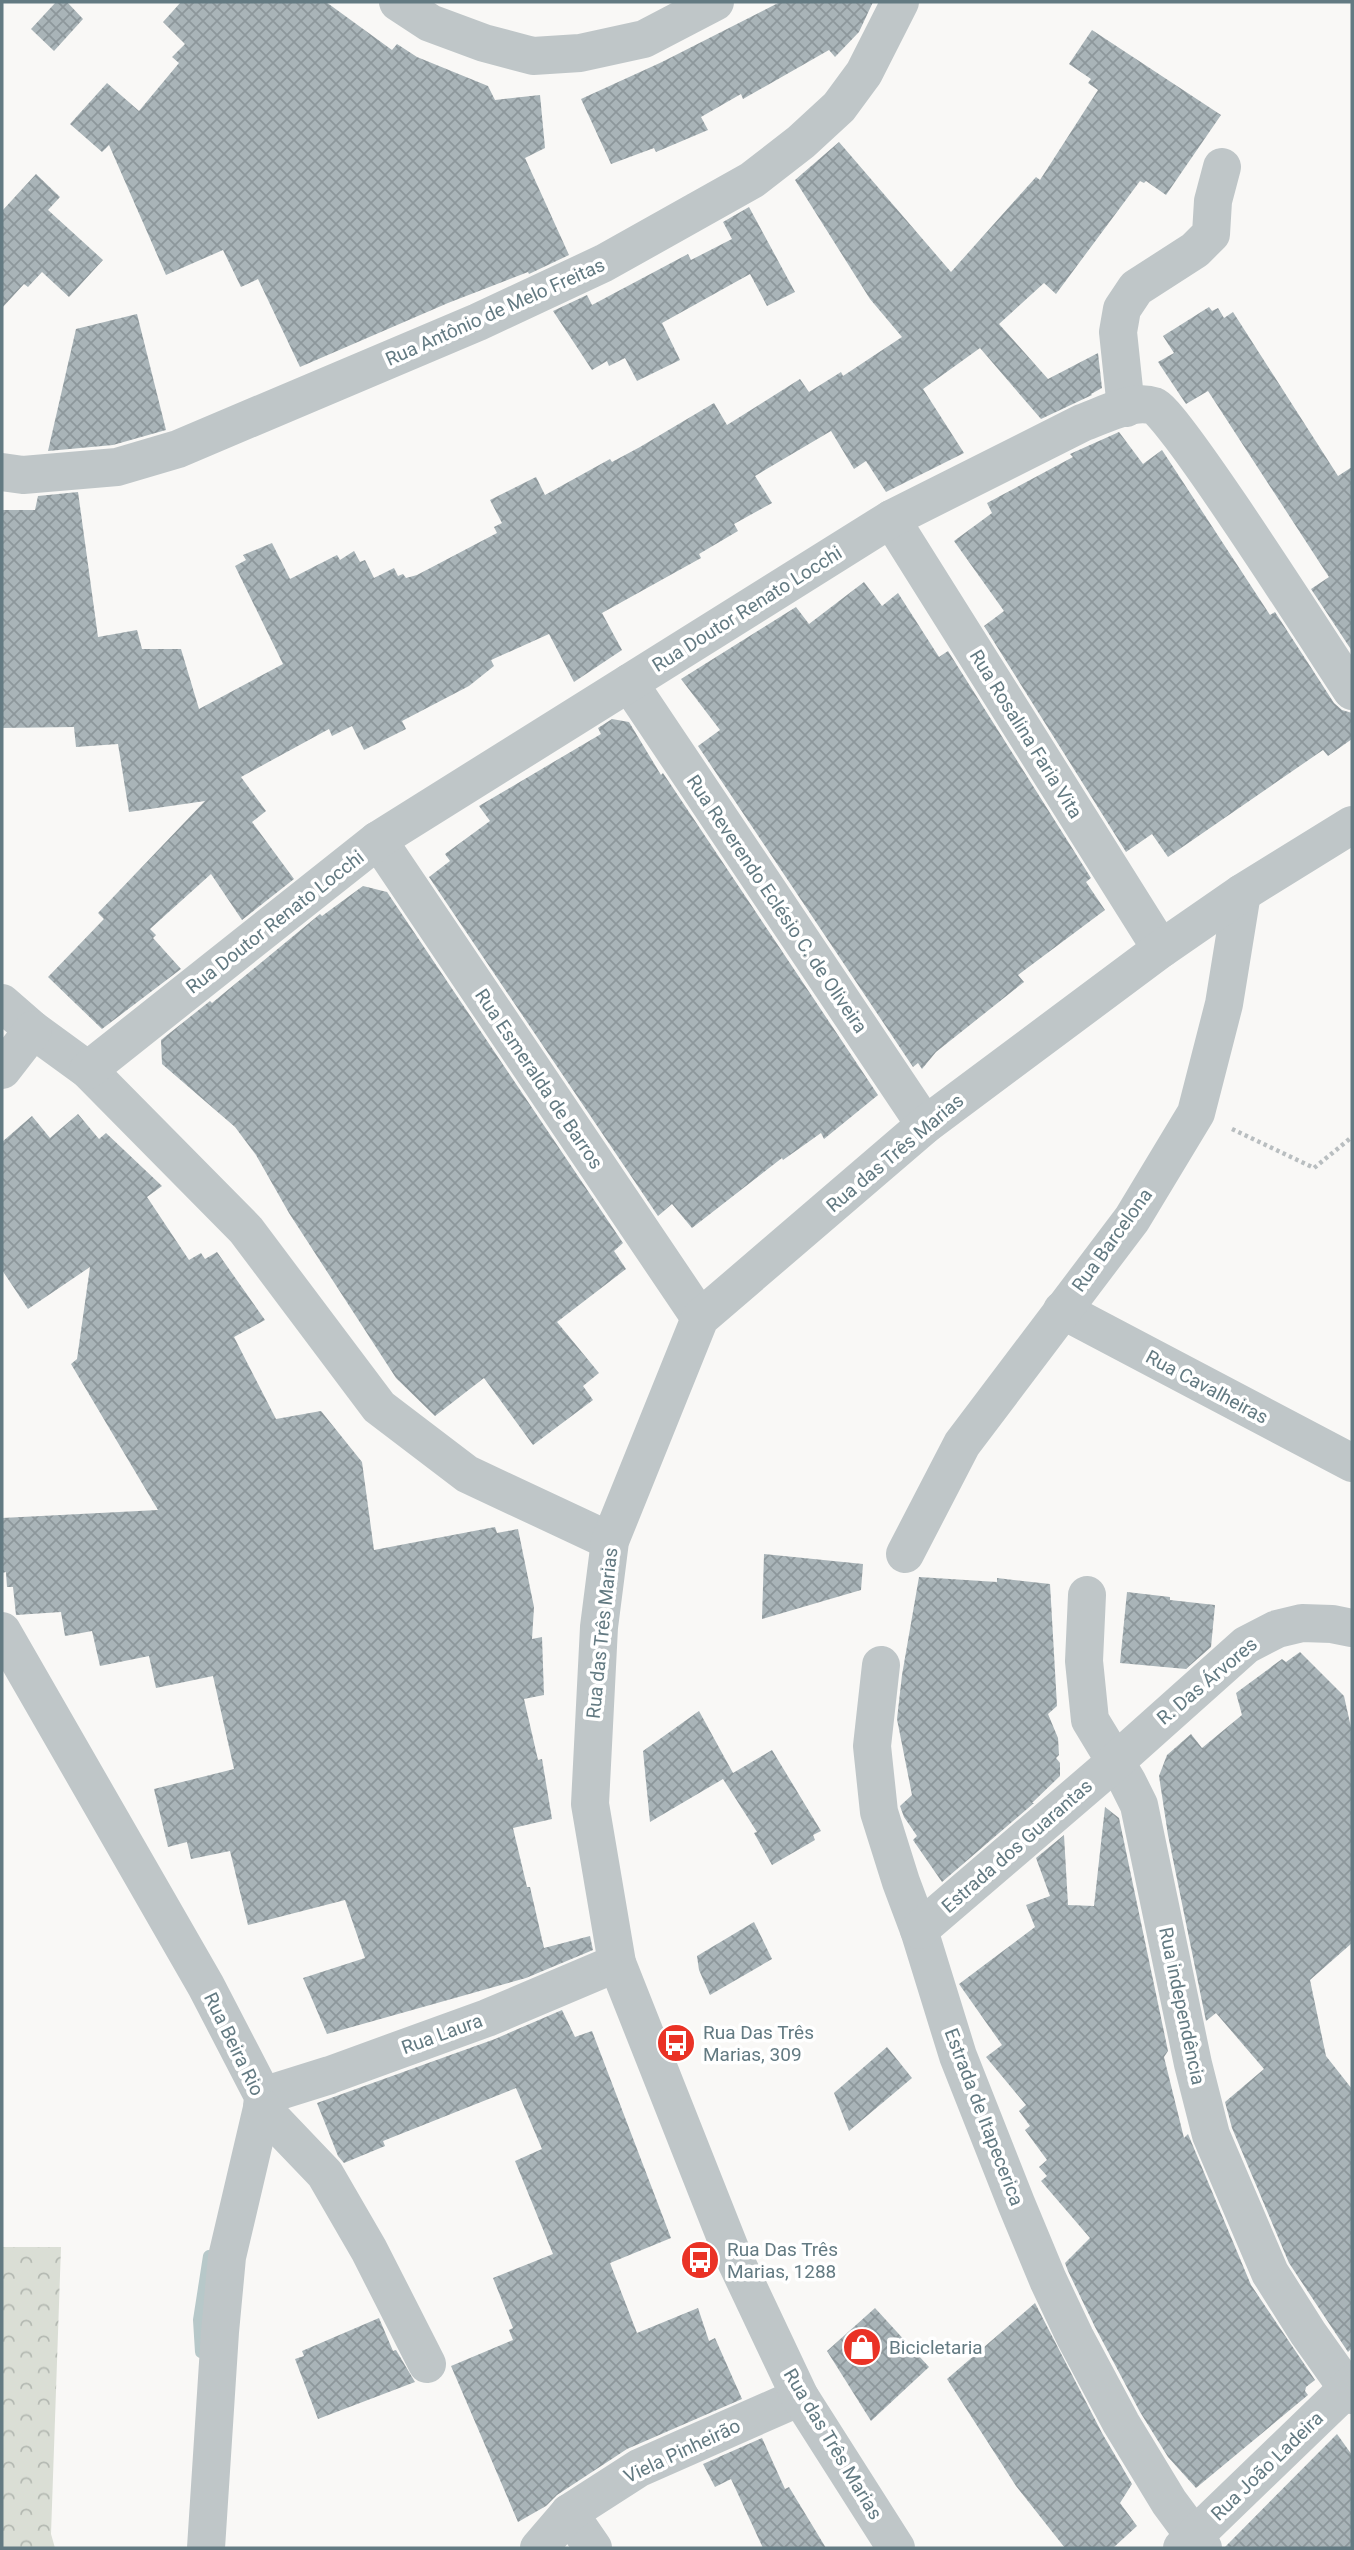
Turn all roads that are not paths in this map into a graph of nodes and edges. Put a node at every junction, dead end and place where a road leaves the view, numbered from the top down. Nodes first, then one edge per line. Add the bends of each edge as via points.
1 (398, 2) edge
2 (715, 2) edge
3 (900, 2) edge
4 (1222, 167) dead end
5 (1126, 408) junction
6 (2, 472) edge
7 (891, 519) junction
8 (629, 683) junction
9 (1352, 691) edge
10 (1352, 825) edge
11 (378, 840) junction
12 (1242, 893) junction
13 (1161, 949) junction
14 (2, 1003) edge
15 (33, 1030) junction
16 (2, 1070) edge
17 (88, 1070) junction
18 (925, 1125) junction
19 (1062, 1310) junction
20 (700, 1318) junction
21 (1348, 1452) edge
22 (610, 1541) junction
23 (905, 1554) dead end
24 (1087, 1595) dead end
25 (1352, 1628) edge
26 (2, 1631) edge
27 (881, 1665) dead end
28 (1115, 1762) junction
29 (919, 1930) junction
30 (617, 1963) junction
31 (262, 2102) junction
32 (428, 2364) dead end
33 (1351, 2389) edge
34 (800, 2397) junction
35 (569, 2513) junction
36 (1193, 2544) edge
37 (206, 2548) edge
38 (539, 2548) edge
39 (593, 2548) edge
40 (896, 2548) edge

1 - 2 street via 430,23 533,56 580,53 644,39
3 - 6 street, Rua Antônio de Melo Freitas via 864,73 839,107 801,142 752,180 604,263 478,322 178,449 117,467 23,475
4 - 5 street via 1211,234 1195,250 1136,288 1122,309 1118,332
5 - 7 street, Rua Doutor Renato Locchi via 1082,423
5 - 9 street, Rua Doutor Renato Locchi via 1153,406 1167,418
7 - 8 street, Rua Doutor Renato Locchi
7 - 13 street, Rua Rosalina Faria Vita
8 - 11 street, Rua Doutor Renato Locchi
8 - 18 street, Rua Reverendo Eclésio C. de Oliveira
10 - 12 street, Rua das Três Marias
11 - 17 street, Rua Doutor Renato Locchi
11 - 20 street, Rua Esmeralda de Barros
12 - 13 street, Rua das Três Marias
12 - 19 street, Rua Barcelona via 1224,1004 1196,1113 1132,1219
13 - 18 street, Rua das Três Marias
14 - 15 street
15 - 16 street
15 - 17 street
17 - 22 street via 246,1230 379,1407 467,1474
18 - 20 street, Rua das Três Marias
19 - 21 street, Rua Cavalheiras
19 - 23 street, Rua Barcelona via 962,1444
20 - 22 street, Rua das Três Marias
22 - 30 street, Rua das Três Marias via 599,1627 590,1804
24 - 28 street, Rua independência via 1084,1661 1090,1720
25 - 28 street, R. Das Árvores via 1302,1623 1259,1637
26 - 31 street, Rua Beira Rio via 206,1986
27 - 29 street, Estrada de Itapecerica via 872,1746 879,1812
28 - 29 street, Estrada dos Guarantas
28 - 33 street, Rua independência via 1139,1805 1212,2135 1270,2273
29 - 36 street, Estrada de Itapecerica via 958,2056 1048,2280 1121,2423
30 - 31 street, Rua Laura via 487,2018
30 - 34 street, Rua das Três Marias via 731,2250
31 - 32 street via 324,2174
31 - 37 street, Rua Beira Rio via 227,2257
33 - 36 street, Rua João Ladeira
34 - 35 street, Viela Pinheirão via 639,2468
34 - 40 street, Rua das Três Marias
35 - 38 street, Viela Pinheirão
35 - 39 street

